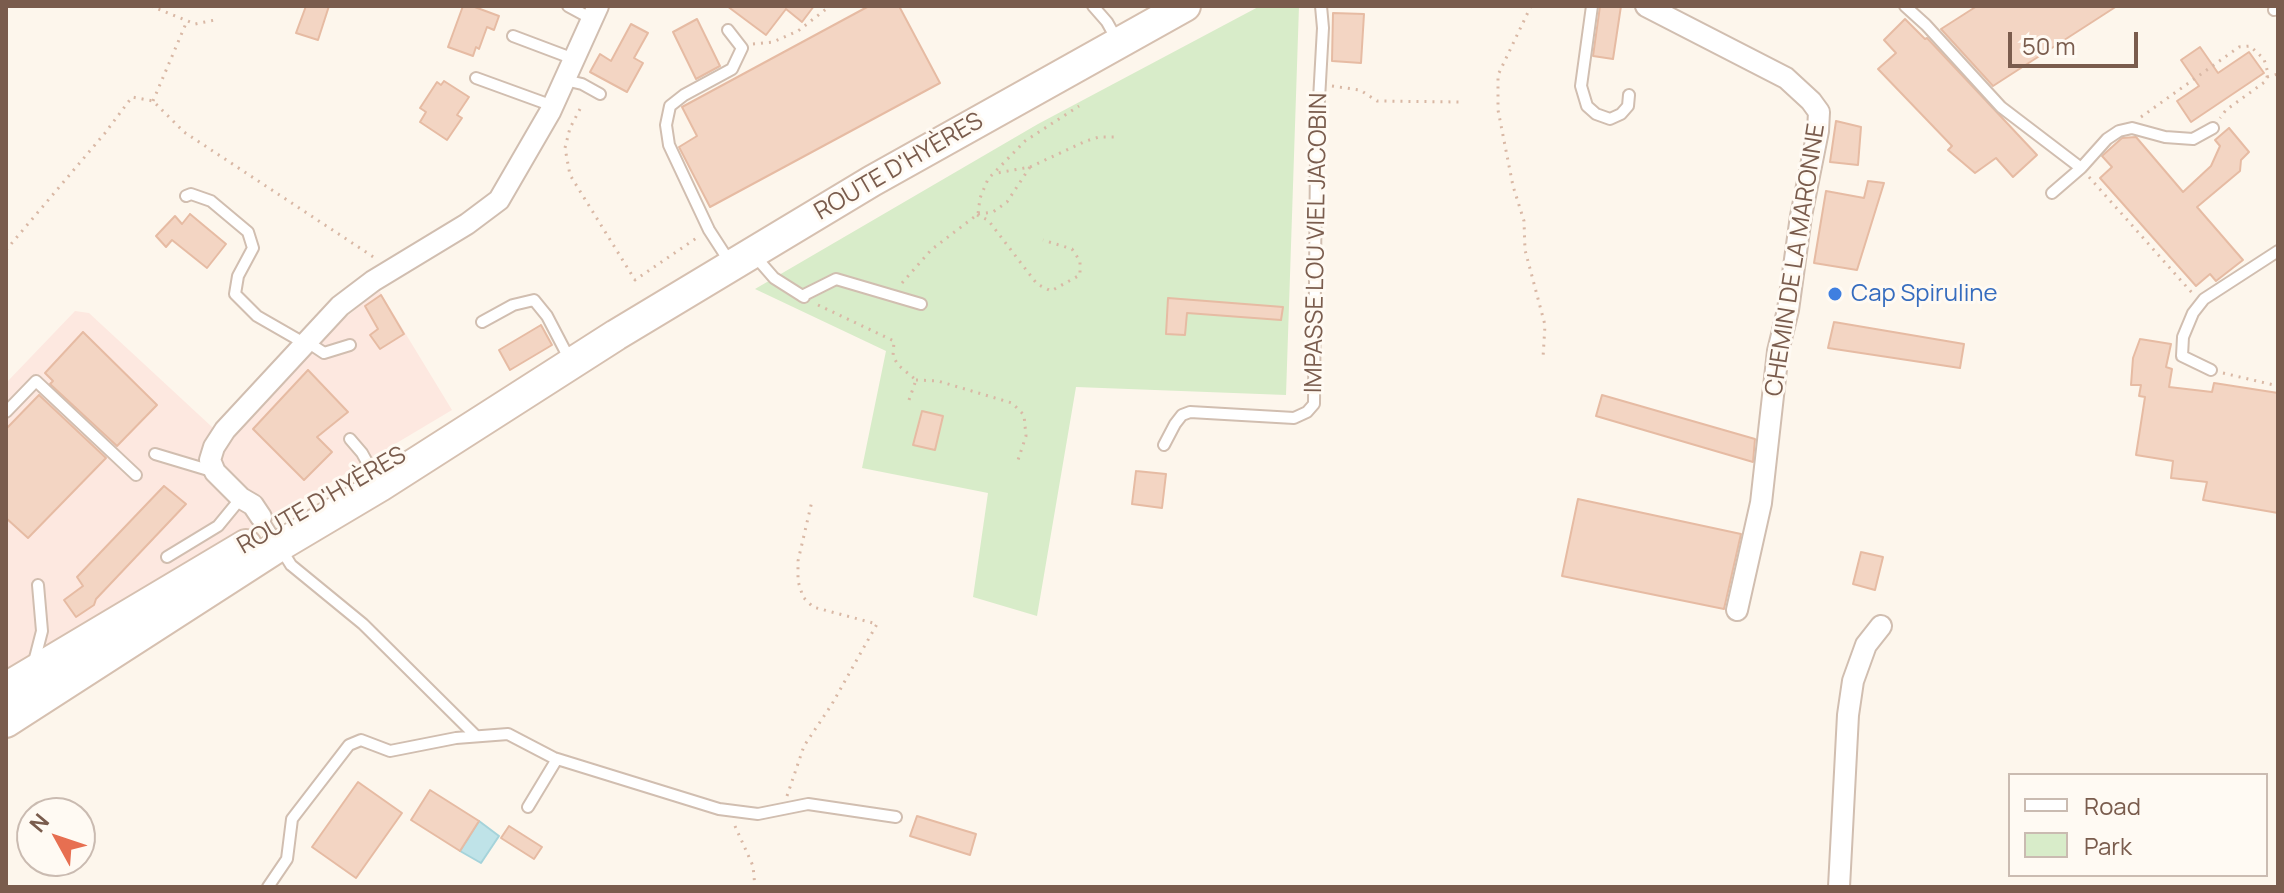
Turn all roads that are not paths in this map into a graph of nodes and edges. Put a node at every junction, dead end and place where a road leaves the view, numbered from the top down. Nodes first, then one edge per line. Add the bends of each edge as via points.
1 (568, 6) edge
2 (1093, 6) edge
3 (1185, 6) edge
4 (1321, 6) edge
5 (1592, 6) edge
6 (1646, 6) edge
7 (1905, 6) edge
8 (595, 13) edge
9 (728, 30) dead end
10 (513, 36) dead end
11 (1118, 42) junction
12 (574, 59) junction
13 (476, 78) dead end
14 (565, 80) junction
15 (600, 94) dead end
16 (1629, 95) dead end
17 (553, 106) junction
18 (2213, 128) road end
19 (2081, 168) junction
20 (2052, 193) dead end
21 (186, 196) dead end
22 (2278, 251) edge
23 (742, 259) junction
24 (921, 304) dead end
25 (482, 322) dead end
26 (305, 342) junction
27 (350, 345) dead end
28 (570, 360) junction
29 (2211, 370) road end
30 (6, 412) edge
31 (350, 439) dead end
32 (1164, 445) dead end
33 (155, 454) dead end
34 (215, 472) junction
35 (136, 475) dead end
36 (376, 479) junction
37 (241, 498) junction
38 (270, 531) junction
39 (167, 557) dead end
40 (38, 585) dead end
41 (1737, 610) dead end
42 (1881, 626) dead end
43 (31, 690) edge
44 (6, 709) edge
45 (476, 736) junction
46 (557, 759) junction
47 (528, 807) dead end
48 (896, 817) dead end
49 (268, 887) edge
50 (1839, 887) edge

1 - 8 lane
2 - 11 lane
3 - 11 main road, ROUTE D'HYÈRES
4 - 32 lane, IMPASSE LOU VIEL JACOBIN via 1314,404 1294,418 1190,412 1182,415
5 - 16 lane via 1581,86 1587,106 1610,119 1628,106
6 - 41 street, CHEMIN DE LA MARONNE via 1786,78 1819,112 1778,351 1761,503
7 - 19 lane via 2001,107
8 - 12 street
9 - 23 lane via 742,48 732,69 670,106 666,125 669,145 709,230
10 - 12 lane
11 - 23 main road, ROUTE D'HYÈRES
12 - 14 street
13 - 17 lane
14 - 15 lane
14 - 17 street
17 - 26 street via 499,200 340,306
18 - 19 lane via 2193,139 2132,128 2107,139
19 - 20 lane
21 - 26 lane via 211,201 248,232 253,248 235,294 257,316
22 - 29 lane via 2193,313 2182,356
23 - 24 lane via 803,296 836,279
23 - 28 main road, ROUTE D'HYÈRES
25 - 28 lane via 534,300
26 - 27 lane via 324,353
26 - 34 street via 225,430 210,460
28 - 36 main road, ROUTE D'HYÈRES
30 - 35 lane via 36,381
31 - 36 lane
33 - 34 lane
34 - 37 street
36 - 38 main road, ROUTE D'HYÈRES
37 - 38 street via 253,505
37 - 39 lane via 218,526
38 - 43 main road, ROUTE D'HYÈRES
38 - 43 main road, ROUTE D'HYÈRES
38 - 45 lane via 291,565 363,624
40 - 43 lane via 42,631
42 - 50 street via 1866,645 1853,681
43 - 44 lane, ROUTE D'HYÈRES
45 - 46 lane via 508,734
45 - 49 lane via 390,751 361,740 349,745 292,819 287,859
46 - 47 lane
46 - 48 lane via 719,809 758,814 808,804

